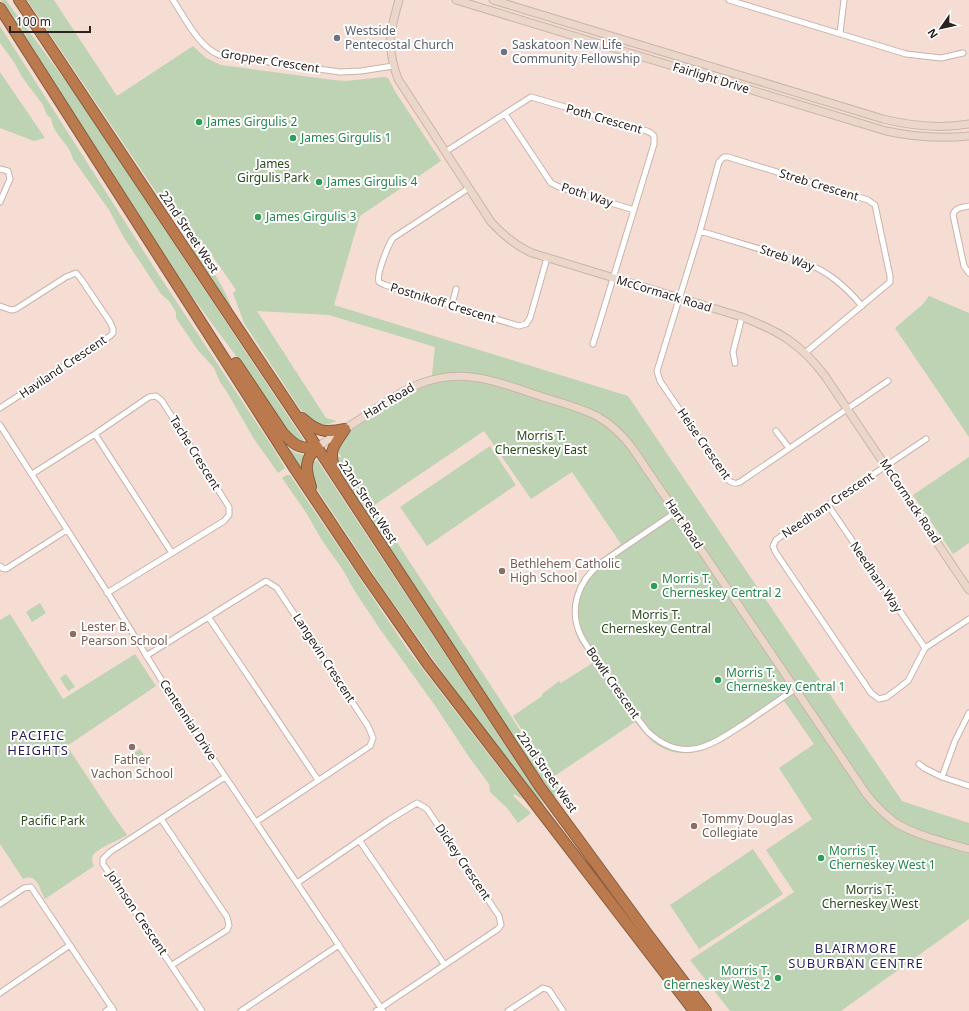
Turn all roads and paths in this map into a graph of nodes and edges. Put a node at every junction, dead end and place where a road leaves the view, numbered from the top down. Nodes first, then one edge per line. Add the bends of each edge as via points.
1 (13, 0) edge
2 (19, 0) edge
3 (173, 0) edge
4 (399, 0) edge
5 (456, 0) edge
6 (494, 0) edge
7 (729, 0) edge
8 (844, 0) edge
9 (0, 8) edge
10 (840, 33) junction
11 (963, 53) dead end
12 (393, 66) junction
13 (66, 70) junction
14 (505, 114) junction
15 (969, 124) edge
16 (969, 136) edge
17 (445, 152) junction
18 (0, 169) edge
19 (468, 188) junction
20 (0, 202) edge
21 (969, 206) edge
22 (634, 210) junction
23 (700, 231) junction
24 (547, 258) junction
25 (969, 273) edge
26 (613, 278) junction
27 (456, 290) dead end
28 (679, 299) junction
29 (452, 305) junction
30 (0, 306) edge
31 (862, 306) junction
32 (197, 315) junction
33 (742, 317) junction
34 (593, 344) dead end
35 (805, 353) junction
36 (735, 363) dead end
37 (888, 381) dead end
38 (0, 408) edge
39 (847, 409) junction
40 (293, 410) junction
41 (0, 425) edge
42 (345, 429) junction
43 (776, 431) dead end
44 (95, 434) junction
45 (926, 439) dead end
46 (317, 447) junction
47 (789, 448) junction
48 (886, 466) junction
49 (32, 474) junction
50 (337, 478) junction
51 (314, 497) junction
52 (828, 505) junction
53 (676, 512) junction
54 (67, 530) junction
55 (172, 553) junction
56 (0, 566) edge
57 (969, 590) edge
58 (107, 593) junction
59 (209, 618) junction
60 (969, 619) edge
61 (925, 648) junction
62 (146, 656) junction
63 (795, 689) junction
64 (969, 713) edge
65 (919, 764) dead end
66 (225, 777) junction
67 (942, 777) junction
68 (318, 780) junction
69 (969, 786) edge
70 (161, 819) junction
71 (256, 822) junction
72 (359, 840) junction
73 (969, 849) edge
74 (297, 882) junction
75 (0, 904) edge
76 (70, 945) junction
77 (339, 945) junction
78 (444, 964) junction
79 (172, 965) junction
80 (0, 993) edge
81 (113, 1009) edge
82 (380, 1010) edge
83 (106, 1011) edge
84 (202, 1011) edge
85 (241, 1011) edge
86 (508, 1011) edge
87 (563, 1011) edge
88 (694, 1011) edge
89 (706, 1011) edge

1 - 13 highway
2 - 13 highway, 22nd Street West
3 - 12 street, Gropper Crescent via 201,42 219,54 340,72 361,72
4 - 12 street, McCormack Road via 390,35
5 - 16 street, Fairlight Drive via 886,132 935,138
6 - 15 street, Fairlight Drive via 897,123 936,127
7 - 10 street
8 - 10 street
9 - 32 highway
10 - 11 street via 906,54 941,58
12 - 17 street, McCormack Road via 401,85
13 - 40 highway, 22nd Street West
14 - 17 street, Poth Crescent
14 - 22 street, Poth Way via 551,183
14 - 22 street, Poth Crescent via 531,97 651,133 654,136 654,144
17 - 19 street, McCormack Road
18 - 20 street via 8,172 10,179
19 - 24 street, McCormack Road via 491,222 505,236 525,250
19 - 29 street, Postnikoff Crescent via 393,238 378,275 379,282 385,286
21 - 25 street via 957,208 953,215 964,266
22 - 26 street, Poth Crescent
23 - 28 street, Streb Crescent
23 - 31 street, Streb Way via 815,267 834,278
23 - 31 street, Streb Crescent via 720,162 724,157 868,200 875,205 877,211 890,279 888,284
24 - 26 street, McCormack Road
24 - 29 street, Postnikoff Crescent via 530,318 523,326
26 - 28 street, McCormack Road
26 - 34 street, Poth Crescent
27 - 29 street
28 - 33 street, McCormack Road
28 - 47 street, Heise Crescent via 657,375 726,478 738,483
30 - 38 street, Haviland Crescent via 16,309 66,276 76,273 110,322 113,333
31 - 35 street, Streb Crescent
32 - 46 highway via 227,350 283,433 301,447
32 - 51 highway
33 - 35 street, McCormack Road via 774,330
33 - 36 street via 733,352
35 - 39 street, McCormack Road
37 - 39 street, Heise Crescent
39 - 47 street, Heise Crescent
39 - 48 street, McCormack Road
40 - 42 highway via 319,431
40 - 46 highway, 22nd Street West
41 - 49 street, Centennial Drive
42 - 46 street, Hart Road
42 - 50 highway via 332,452
42 - 53 street, Hart Road via 397,394 422,382 455,376 489,380 580,408 604,420 628,442
43 - 47 street
44 - 49 street, Tache Crescent
44 - 55 street
44 - 55 street, Tache Crescent via 149,397 156,396 162,401 230,511 224,522
45 - 48 street, Needham Crescent
46 - 50 highway, 22nd Street West
46 - 51 highway via 307,464
48 - 52 street, Needham Crescent
48 - 57 street, McCormack Road
49 - 54 street, Centennial Drive
50 - 89 highway, 22nd Street West via 540,788
51 - 88 highway via 427,663
52 - 61 street, Needham Way
52 - 61 street, Needham Crescent via 776,540 774,546 776,553 875,697 887,697 905,684
53 - 63 street, Hart Road
53 - 63 street, Bowlt Crescent via 601,563 584,581 576,598 575,611 579,629 587,645 648,732 659,742 673,748 694,749 714,743
54 - 56 street via 6,569
54 - 58 street, Centennial Drive
55 - 58 street, Tache Crescent
58 - 62 street, Centennial Drive
59 - 62 street, Langevin Crescent
59 - 68 street
59 - 68 street, Langevin Crescent via 266,581 277,588 368,726 373,738 370,746
60 - 61 street, Needham Crescent
62 - 66 street, Centennial Drive
63 - 73 street, Hart Road via 867,795 882,811 896,823 912,831
64 - 67 street via 955,741
65 - 67 street
66 - 70 street, Johnson Crescent
66 - 71 street, Centennial Drive
67 - 69 street
68 - 71 street, Langevin Crescent
70 - 79 street, Johnson Crescent via 227,917 229,925 227,930
70 - 79 street, Johnson Crescent via 110,852 103,859 103,864
71 - 74 street, Centennial Drive
72 - 74 street, Dickey Crescent
72 - 78 street
72 - 78 street, Dickey Crescent via 417,803 427,809 432,816 501,921 498,929
74 - 77 street, Centennial Drive
75 - 76 street via 24,888 31,887
76 - 80 street
76 - 81 street
77 - 82 street, Centennial Drive
77 - 85 street
78 - 82 street, Dickey Crescent
79 - 84 street, Johnson Crescent
81 - 83 street
86 - 87 street via 543,988 549,990

